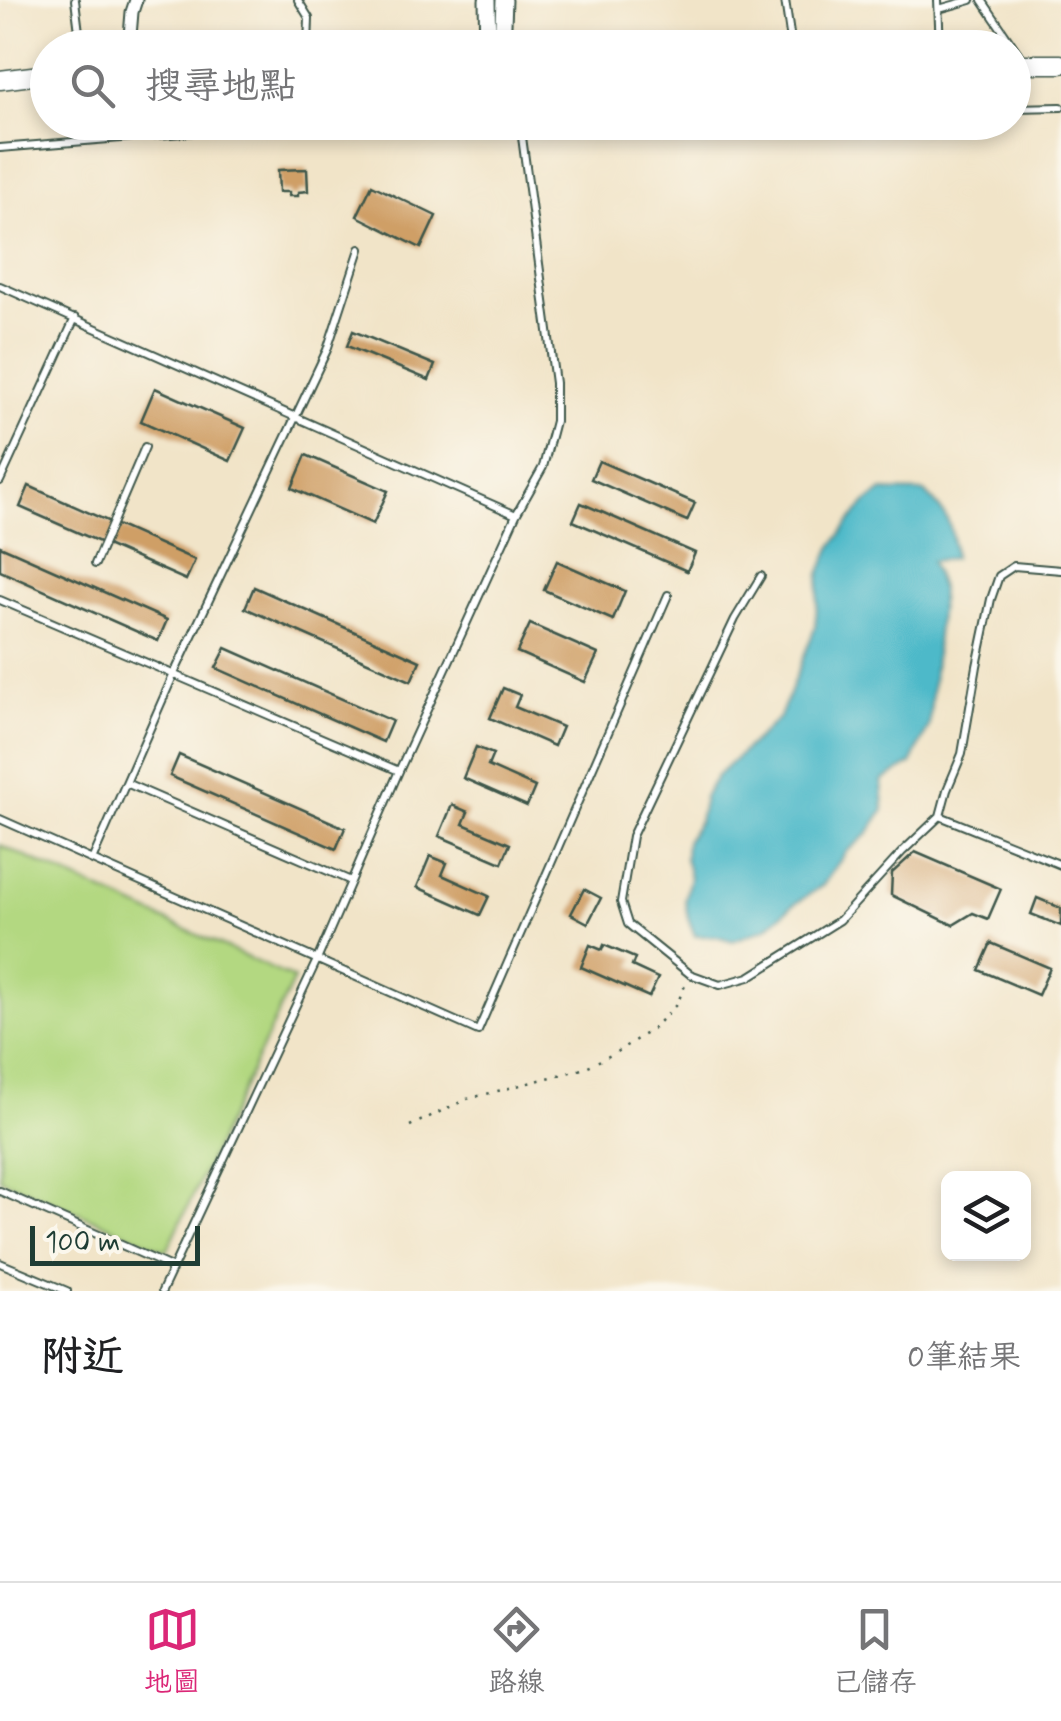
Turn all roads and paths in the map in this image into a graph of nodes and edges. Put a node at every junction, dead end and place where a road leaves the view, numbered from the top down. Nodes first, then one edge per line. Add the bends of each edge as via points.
1 (74, 0) edge
2 (136, 0) edge
3 (298, 0) edge
4 (487, 0) edge
5 (504, 0) edge
6 (785, 0) edge
7 (971, 0) edge
8 (982, 0) edge
9 (938, 4) edge
10 (78, 30) edge
11 (130, 30) edge
12 (309, 30) edge
13 (488, 30) edge
14 (503, 30) edge
15 (789, 30) edge
16 (939, 30) edge
17 (999, 30) edge
18 (1031, 64) edge
19 (1061, 64) edge
20 (30, 76) edge
21 (0, 80) edge
22 (1061, 107) edge
23 (1031, 108) edge
24 (98, 140) edge
25 (522, 140) edge
26 (0, 148) edge
27 (360, 248) dead end
28 (0, 286) edge
29 (75, 318) junction
30 (296, 418) junction
31 (146, 448) dead end
32 (0, 481) edge
33 (516, 515) junction
34 (95, 564) dead end
35 (1061, 570) edge
36 (762, 576) dead end
37 (668, 595) dead end
38 (0, 600) edge
39 (173, 676) junction
40 (399, 771) junction
41 (126, 783) junction
42 (940, 816) junction
43 (0, 819) edge
44 (93, 858) junction
45 (1061, 865) edge
46 (351, 881) junction
47 (316, 960) junction
48 (690, 974) junction
49 (410, 1126) dead end
50 (0, 1191) edge
51 (0, 1263) edge
52 (172, 1266) junction
53 (66, 1291) edge
54 (162, 1291) edge

1 - 10 lane
2 - 11 street
3 - 12 lane
4 - 13 street
5 - 14 street
6 - 15 lane
7 - 9 lane
8 - 17 lane
9 - 16 lane
18 - 19 main road
20 - 21 main road
22 - 23 lane
24 - 26 lane
25 - 33 lane via 556,383 543,467
27 - 30 lane via 327,350
28 - 29 lane
29 - 30 lane
29 - 32 lane
30 - 33 lane
30 - 39 lane
31 - 34 lane
33 - 40 lane
35 - 42 lane via 1014,566 999,576 962,754
36 - 48 lane via 734,619 632,836 621,902 628,924
37 - 47 lane via 478,1031
38 - 39 lane
39 - 40 lane
39 - 41 lane
40 - 46 lane
41 - 44 lane
41 - 46 lane
42 - 45 lane
42 - 48 lane via 840,920 785,956 720,985
43 - 44 lane
44 - 47 lane
46 - 47 lane
47 - 52 lane
48 - 49 path via 677,1004 614,1054 467,1099
50 - 52 lane
51 - 53 lane
52 - 54 lane

